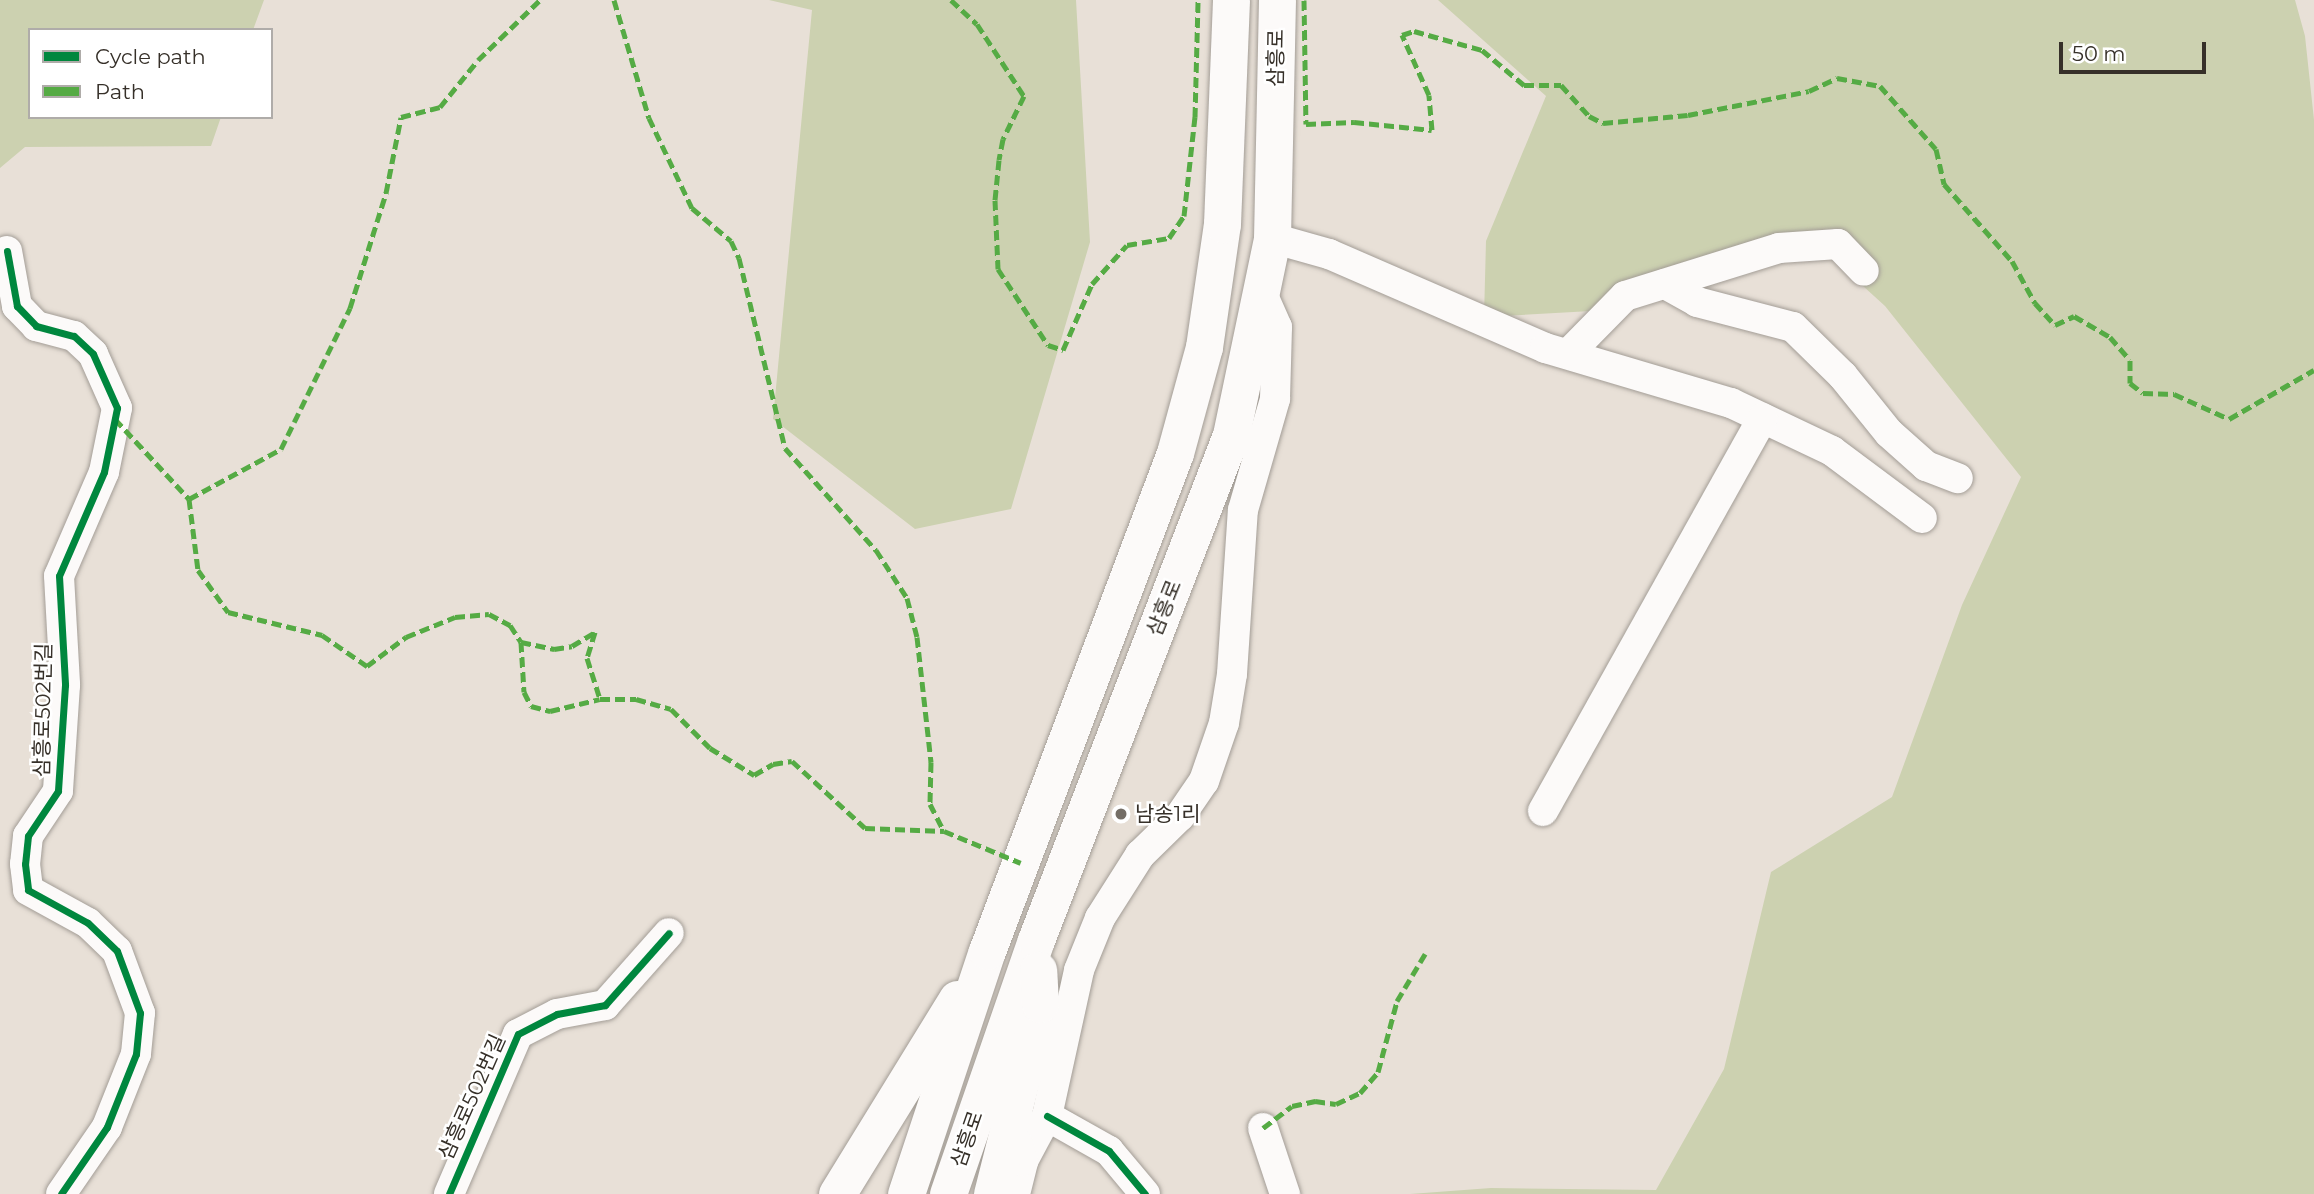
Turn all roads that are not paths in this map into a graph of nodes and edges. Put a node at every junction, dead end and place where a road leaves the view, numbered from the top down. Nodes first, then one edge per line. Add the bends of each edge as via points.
1 (1231, 0) edge
2 (1277, 0) edge
3 (1272, 238) junction
4 (7, 251) dead end
5 (1864, 271) dead end
6 (1665, 284) junction
7 (1262, 293) junction
8 (1568, 354) junction
9 (1763, 418) junction
10 (1958, 478) dead end
11 (1922, 518) dead end
12 (1543, 811) dead end
13 (669, 933) dead end
14 (1036, 940) junction
15 (988, 951) junction
16 (1010, 1113) junction
17 (1047, 1116) junction
18 (1263, 1128) dead end
19 (1023, 1161) junction
20 (61, 1194) edge
21 (449, 1194) edge
22 (837, 1194) edge
23 (906, 1194) edge
24 (948, 1194) edge
25 (992, 1194) edge
26 (1015, 1194) edge
27 (1145, 1194) edge
28 (1284, 1194) edge

1 - 15 main road, 삼흥로 via 1222,224 1204,346 1175,453 1127,588
2 - 3 main road, 삼흥로
3 - 7 main road, 삼흥로
3 - 8 street via 1329,254
4 - 20 street, 삼흥로502번길 via 17,306 36,326 74,336 93,354 117,408 104,472 59,576 65,685 58,791 28,836 25,864 28,890 88,923 117,951 140,1013 136,1054 107,1127
5 - 6 street via 1839,244 1779,248
6 - 8 street via 1625,296
6 - 10 street via 1697,302 1793,327 1843,376 1889,433 1926,466
7 - 14 main road, 삼흥로 via 1231,435
7 - 17 street via 1277,327 1275,399 1243,510 1232,674 1224,723 1204,781 1180,816 1140,855 1100,918 1079,970
8 - 9 street via 1731,403
9 - 11 street via 1832,451
9 - 12 street
13 - 21 street, 삼흥로502번길 via 605,1005 557,1014 518,1034
14 - 16 main road via 1040,1004
14 - 24 main road, 삼흥로
15 - 22 main road
15 - 23 main road, 삼흥로
16 - 19 street
16 - 25 main road
17 - 19 street
17 - 27 street via 1109,1151
18 - 28 street
19 - 26 street

